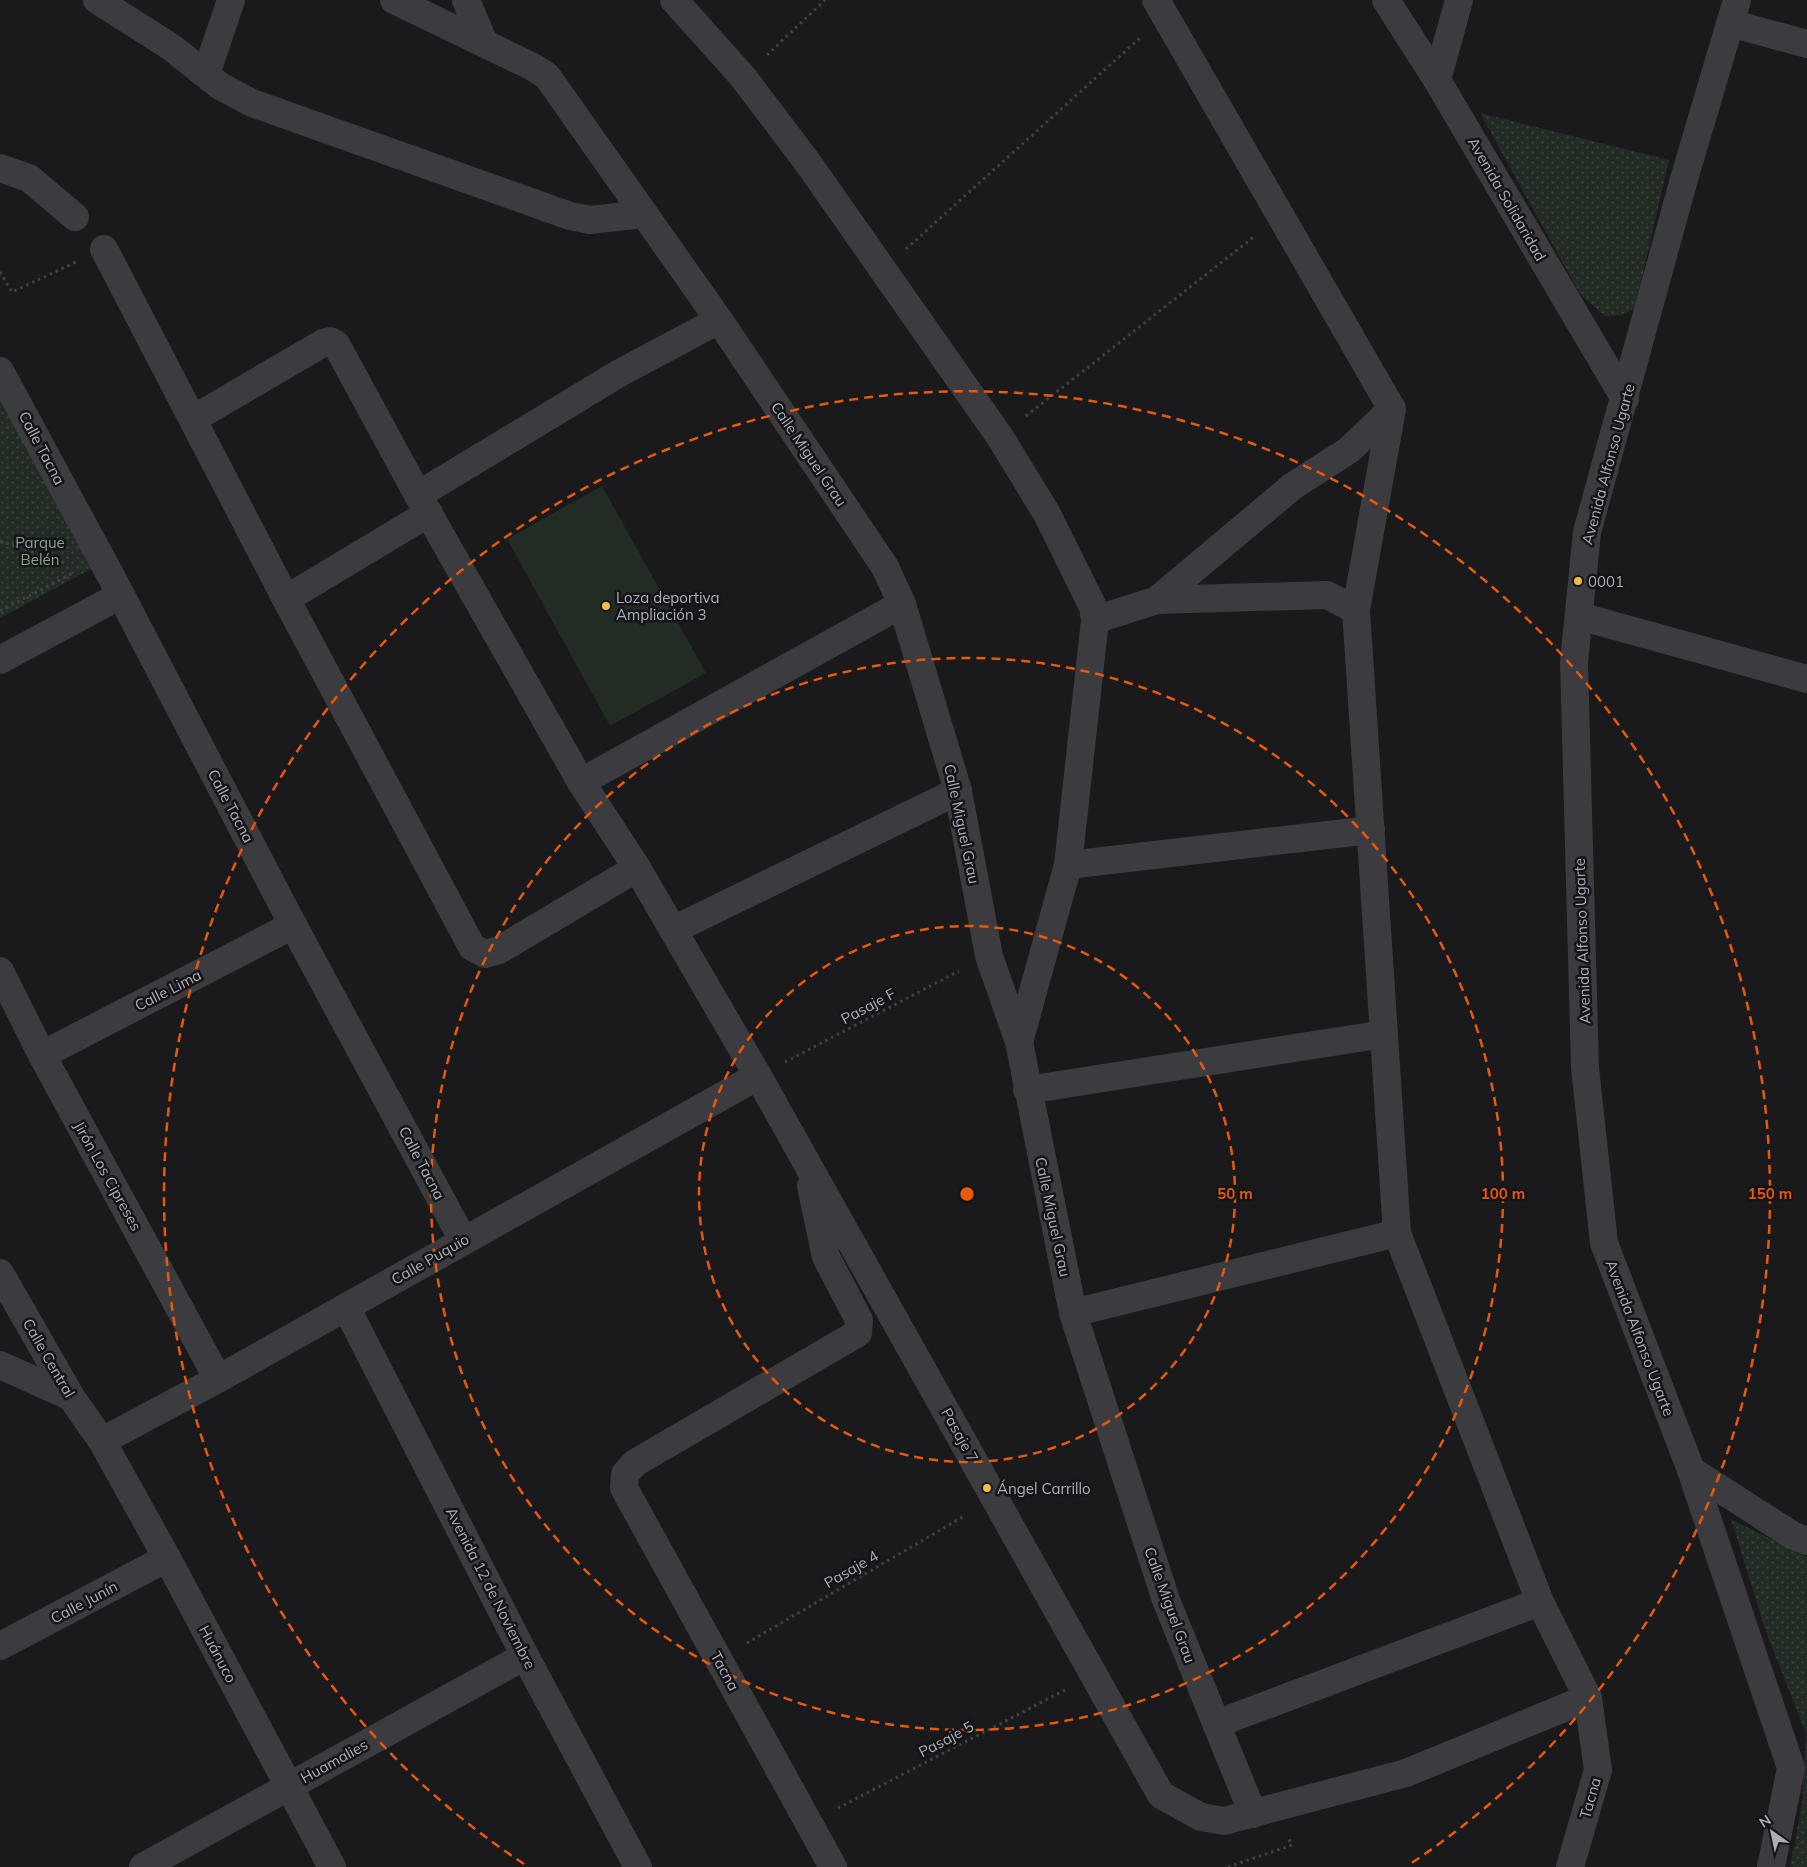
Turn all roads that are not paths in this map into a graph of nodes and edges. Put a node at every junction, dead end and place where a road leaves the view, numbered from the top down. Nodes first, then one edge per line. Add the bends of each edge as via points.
1 (97, 0) edge
2 (231, 0) edge
3 (394, 0) edge
4 (466, 0) edge
5 (674, 0) edge
6 (1386, 0) edge
7 (1459, 0) edge
8 (1161, 7) edge
9 (1734, 12) edge
10 (484, 43) junction
11 (1807, 44) edge
12 (206, 74) junction
13 (1437, 80) junction
14 (0, 168) edge
15 (644, 214) junction
16 (75, 217) dead end
17 (104, 249) road end
18 (719, 320) junction
19 (0, 371) edge
20 (1625, 399) junction
21 (1392, 409) junction
22 (193, 419) junction
23 (424, 504) junction
24 (117, 588) junction
25 (286, 599) junction
26 (1157, 600) junction
27 (902, 604) junction
28 (1356, 610) junction
29 (1579, 616) junction
30 (1095, 620) junction
31 (0, 660) edge
32 (1807, 679) edge
33 (581, 782) junction
34 (958, 791) junction
35 (1371, 830) junction
36 (1068, 864) junction
37 (637, 868) junction
38 (293, 925) junction
39 (674, 930) junction
40 (0, 971) edge
41 (1384, 1034) junction
42 (1019, 1042) junction
43 (42, 1055) junction
44 (758, 1076) junction
45 (1027, 1090) junction
46 (805, 1160) junction
47 (1396, 1233) junction
48 (463, 1240) junction
49 (0, 1273) edge
50 (346, 1307) junction
51 (1073, 1313) junction
52 (0, 1365) edge
53 (218, 1379) junction
54 (72, 1397) junction
55 (102, 1441) junction
56 (1691, 1470) junction
57 (1807, 1541) edge
58 (167, 1558) junction
59 (1540, 1602) junction
60 (0, 1646) edge
61 (525, 1656) junction
62 (1588, 1698) junction
63 (1216, 1724) junction
64 (288, 1786) junction
65 (1253, 1814) junction
66 (143, 1867) edge
67 (332, 1867) edge
68 (638, 1867) edge
69 (833, 1867) edge
70 (1570, 1867) edge
71 (1771, 1867) edge

1 - 12 street via 171,47
2 - 12 street
3 - 10 street, Calle Miguel Grau
4 - 10 street
5 - 30 street via 743,77 884,269 1000,437 1047,514 1093,607
6 - 13 street, Avenida Solidaridad
7 - 13 street
8 - 21 street
9 - 11 street
9 - 20 street, Avenida Alfonso Ugarte via 1684,178
10 - 15 street, Calle Miguel Grau via 547,76
12 - 15 street via 220,86 252,103 570,216 590,220
13 - 20 street, Avenida Solidaridad
14 - 16 street via 29,178
15 - 18 street, Calle Miguel Grau
17 - 22 street
18 - 23 street via 618,374
18 - 27 street, Calle Miguel Grau via 885,567
19 - 24 street, Calle Tacna
20 - 29 street, Avenida Alfonso Ugarte via 1587,532
21 - 26 street via 1349,450 1293,486
21 - 28 street, Tacna
22 - 23 street, Pasaje 7 via 330,341 336,344
22 - 25 street
23 - 25 street
23 - 33 street, Pasaje 7
24 - 31 street
24 - 38 street, Calle Tacna
25 - 37 street via 472,947 485,954 498,950
26 - 28 street via 1327,595
26 - 30 street
27 - 33 street
27 - 34 street, Calle Miguel Grau
28 - 35 street, Tacna
29 - 32 street
29 - 56 street, Avenida Alfonso Ugarte via 1574,662 1585,1068 1604,1243
30 - 36 street
33 - 37 street, Pasaje 7
34 - 39 street
34 - 42 street, Calle Miguel Grau via 989,956
35 - 36 street
35 - 41 street, Tacna
36 - 42 street
37 - 39 street, Pasaje 7
38 - 43 street, Calle Lima
38 - 48 street, Calle Tacna
39 - 44 street, Pasaje 7
40 - 43 street, Jirón Los Cipreses
41 - 45 street
41 - 47 street, Tacna
42 - 45 street, Calle Miguel Grau
43 - 53 street, Jirón Los Cipreses
44 - 46 street, Pasaje 7
44 - 48 street, Calle Puquio
45 - 51 street, Calle Miguel Grau
46 - 65 street, Pasaje 7 via 1162,1795 1202,1817 1224,1821
46 - 69 street, Tacna via 824,1250 859,1320 858,1332 635,1463 625,1474 624,1488
47 - 51 street
47 - 59 street, Tacna
48 - 50 street, Calle Puquio
49 - 54 street, Calle Central
50 - 53 street, Calle Puquio
50 - 61 street, Avenida 12 de Noviembre
51 - 63 street, Calle Miguel Grau via 1166,1600
52 - 54 street
53 - 55 street, Calle Puquio
54 - 55 street, Calle Central
55 - 58 street, Huánuco
56 - 57 street via 1792,1535
56 - 71 street, Avenida Alfonso Ugarte via 1791,1768
58 - 60 street, Calle Junín
58 - 64 street, Huánuco
59 - 62 street, Tacna
59 - 63 street
61 - 64 street, Huamalies
61 - 68 street, Avenida 12 de Noviembre
62 - 65 street via 1406,1773
62 - 70 street, Tacna via 1598,1770
63 - 65 street, Calle Miguel Grau
64 - 66 street, Huamalies
64 - 67 street, Huánuco

